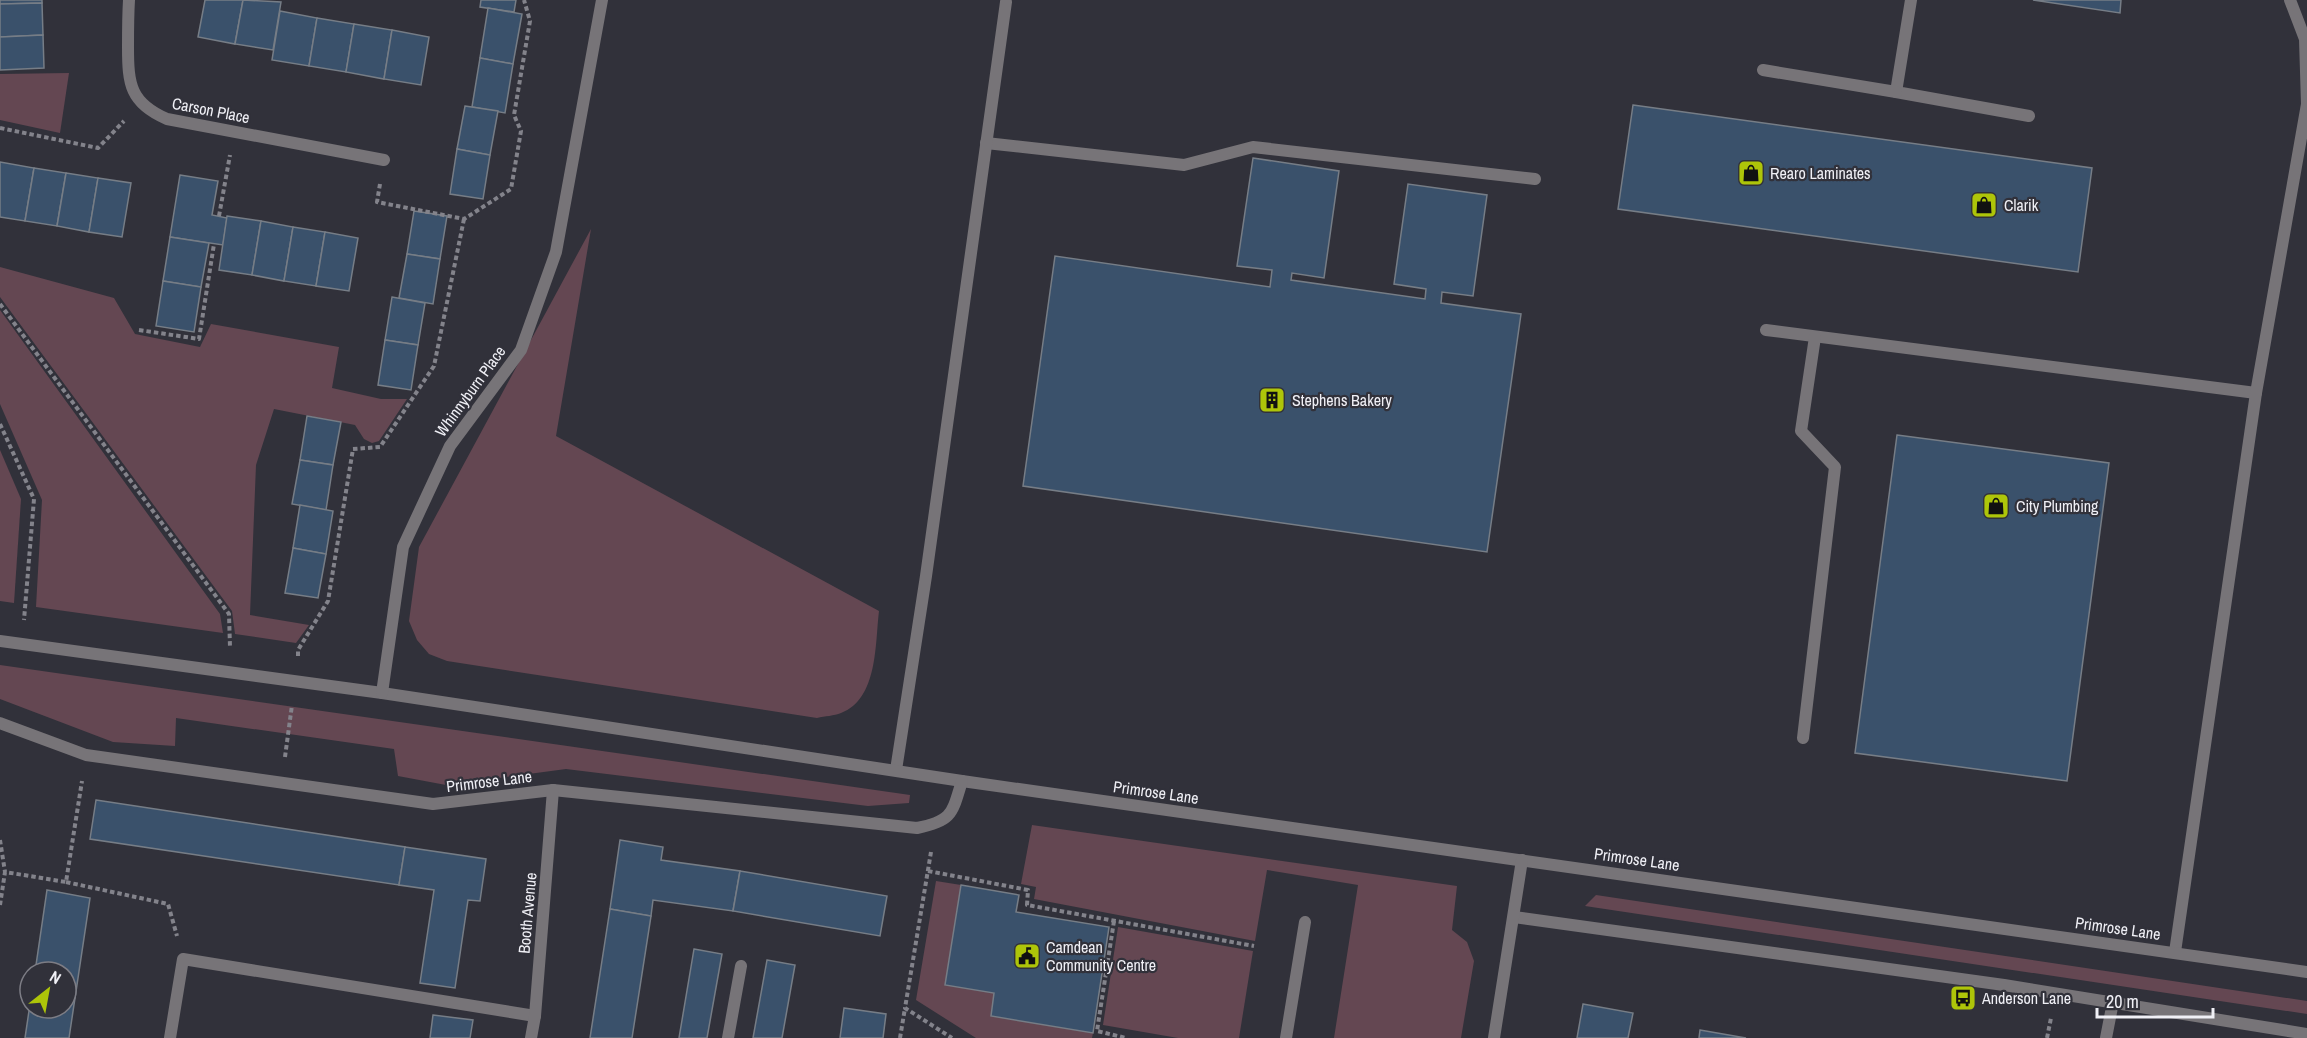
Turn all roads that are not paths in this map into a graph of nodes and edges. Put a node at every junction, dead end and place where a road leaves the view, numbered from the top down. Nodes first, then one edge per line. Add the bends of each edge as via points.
1 (129, 0) edge
2 (602, 0) edge
3 (1911, 0) edge
4 (2290, 0) edge
5 (1006, 2) dead end
6 (1763, 70) dead end
7 (1896, 92) junction
8 (2029, 116) dead end
9 (986, 143) junction
10 (384, 160) road end
11 (1535, 179) dead end
12 (1766, 330) dead end
13 (1815, 337) junction
14 (2256, 393) junction
15 (0, 640) edge
16 (382, 693) junction
17 (0, 723) edge
18 (1803, 738) dead end
19 (896, 770) junction
20 (962, 782) junction
21 (554, 790) junction
22 (1522, 860) junction
23 (1514, 918) junction
24 (1305, 922) dead end
25 (2175, 952) junction
26 (741, 966) dead end
27 (2307, 972) edge
28 (2113, 1002) junction
29 (535, 1016) junction
30 (2307, 1034) edge
31 (170, 1038) edge
32 (531, 1038) edge
33 (728, 1038) edge
34 (1286, 1038) edge
35 (1494, 1038) edge
36 (2106, 1038) edge

1 - 10 street, Carson Place via 128,75 132,90 153,113 166,119
2 - 16 street, Whinnyburn Place via 556,252 521,350 450,446 403,547
3 - 7 street
4 - 14 street via 2305,39 2307,104
5 - 9 street
6 - 7 street
7 - 8 street
9 - 11 street via 1184,165 1252,147
9 - 19 street
12 - 13 street
13 - 14 street
13 - 18 street via 1802,431 1835,467
14 - 25 street
15 - 16 street, Primrose Lane
16 - 19 street, Primrose Lane
17 - 21 street, Primrose Lane via 86,755 433,804
19 - 20 street, Primrose Lane
20 - 21 street, Primrose Lane via 951,814 936,824 917,828
20 - 22 street, Primrose Lane
21 - 29 street, Booth Avenue
22 - 23 street
22 - 25 street, Primrose Lane
23 - 28 street
23 - 35 street
24 - 34 street
25 - 27 street, Primrose Lane
26 - 33 street
28 - 30 street
28 - 36 street
29 - 31 street via 183,959
29 - 32 street, Booth Avenue

